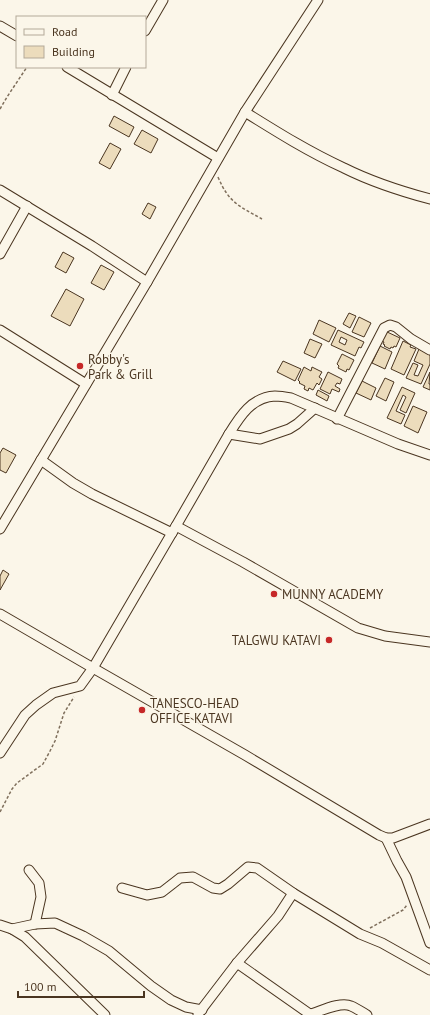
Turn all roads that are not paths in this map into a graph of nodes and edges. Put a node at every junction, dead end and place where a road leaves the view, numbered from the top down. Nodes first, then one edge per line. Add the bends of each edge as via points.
1 (163, 0) edge
2 (318, 0) edge
3 (0, 26) edge
4 (146, 29) edge
5 (16, 35) edge
6 (69, 68) edge
7 (126, 68) edge
8 (112, 95) junction
9 (245, 112) junction
10 (216, 162) junction
11 (0, 190) edge
12 (430, 200) edge
13 (26, 206) junction
14 (0, 254) edge
15 (147, 282) junction
16 (0, 330) edge
17 (430, 350) edge
18 (86, 384) junction
19 (315, 408) junction
20 (337, 418) junction
21 (229, 434) junction
22 (430, 455) edge
23 (41, 460) junction
24 (174, 529) junction
25 (0, 530) edge
26 (0, 614) edge
27 (430, 642) edge
28 (92, 668) junction
29 (0, 753) edge
30 (430, 824) edge
31 (386, 838) junction
32 (29, 870) dead end
33 (122, 888) dead end
34 (293, 893) junction
35 (35, 924) junction
36 (0, 925) edge
37 (12, 929) junction
38 (430, 943) edge
39 (237, 963) junction
40 (430, 970) edge
41 (200, 1013) edge
42 (105, 1015) edge
43 (311, 1015) edge
44 (367, 1015) edge

1 - 4 street
2 - 9 street
3 - 5 street
6 - 8 street
7 - 8 street
8 - 10 street
9 - 10 street
9 - 12 street via 343,168 398,191
10 - 15 street
11 - 13 street
13 - 14 street
13 - 15 street
15 - 18 street
16 - 18 street
17 - 20 street via 396,327 390,325 384,328
18 - 23 street
19 - 20 street
19 - 21 street via 289,429 267,436 260,438
19 - 21 street via 290,398 266,397 251,404
20 - 22 street
21 - 24 street
23 - 24 street via 92,494
23 - 25 street
24 - 27 street via 243,562 358,628 385,636
24 - 28 street
26 - 28 street
28 - 29 street via 80,686 53,693 25,715
28 - 31 street
30 - 31 street via 393,838
31 - 38 street via 406,877
32 - 35 street via 39,883 41,897
33 - 34 street via 147,895 162,892 180,878 193,877 220,889 248,867 256,868
34 - 39 street via 278,916
34 - 40 street via 360,934 382,943
35 - 37 street
35 - 41 street via 55,923 83,936 109,951 150,986 171,1000
36 - 37 street
37 - 42 street via 25,937
39 - 41 street
39 - 43 street
43 - 44 street via 345,1004

